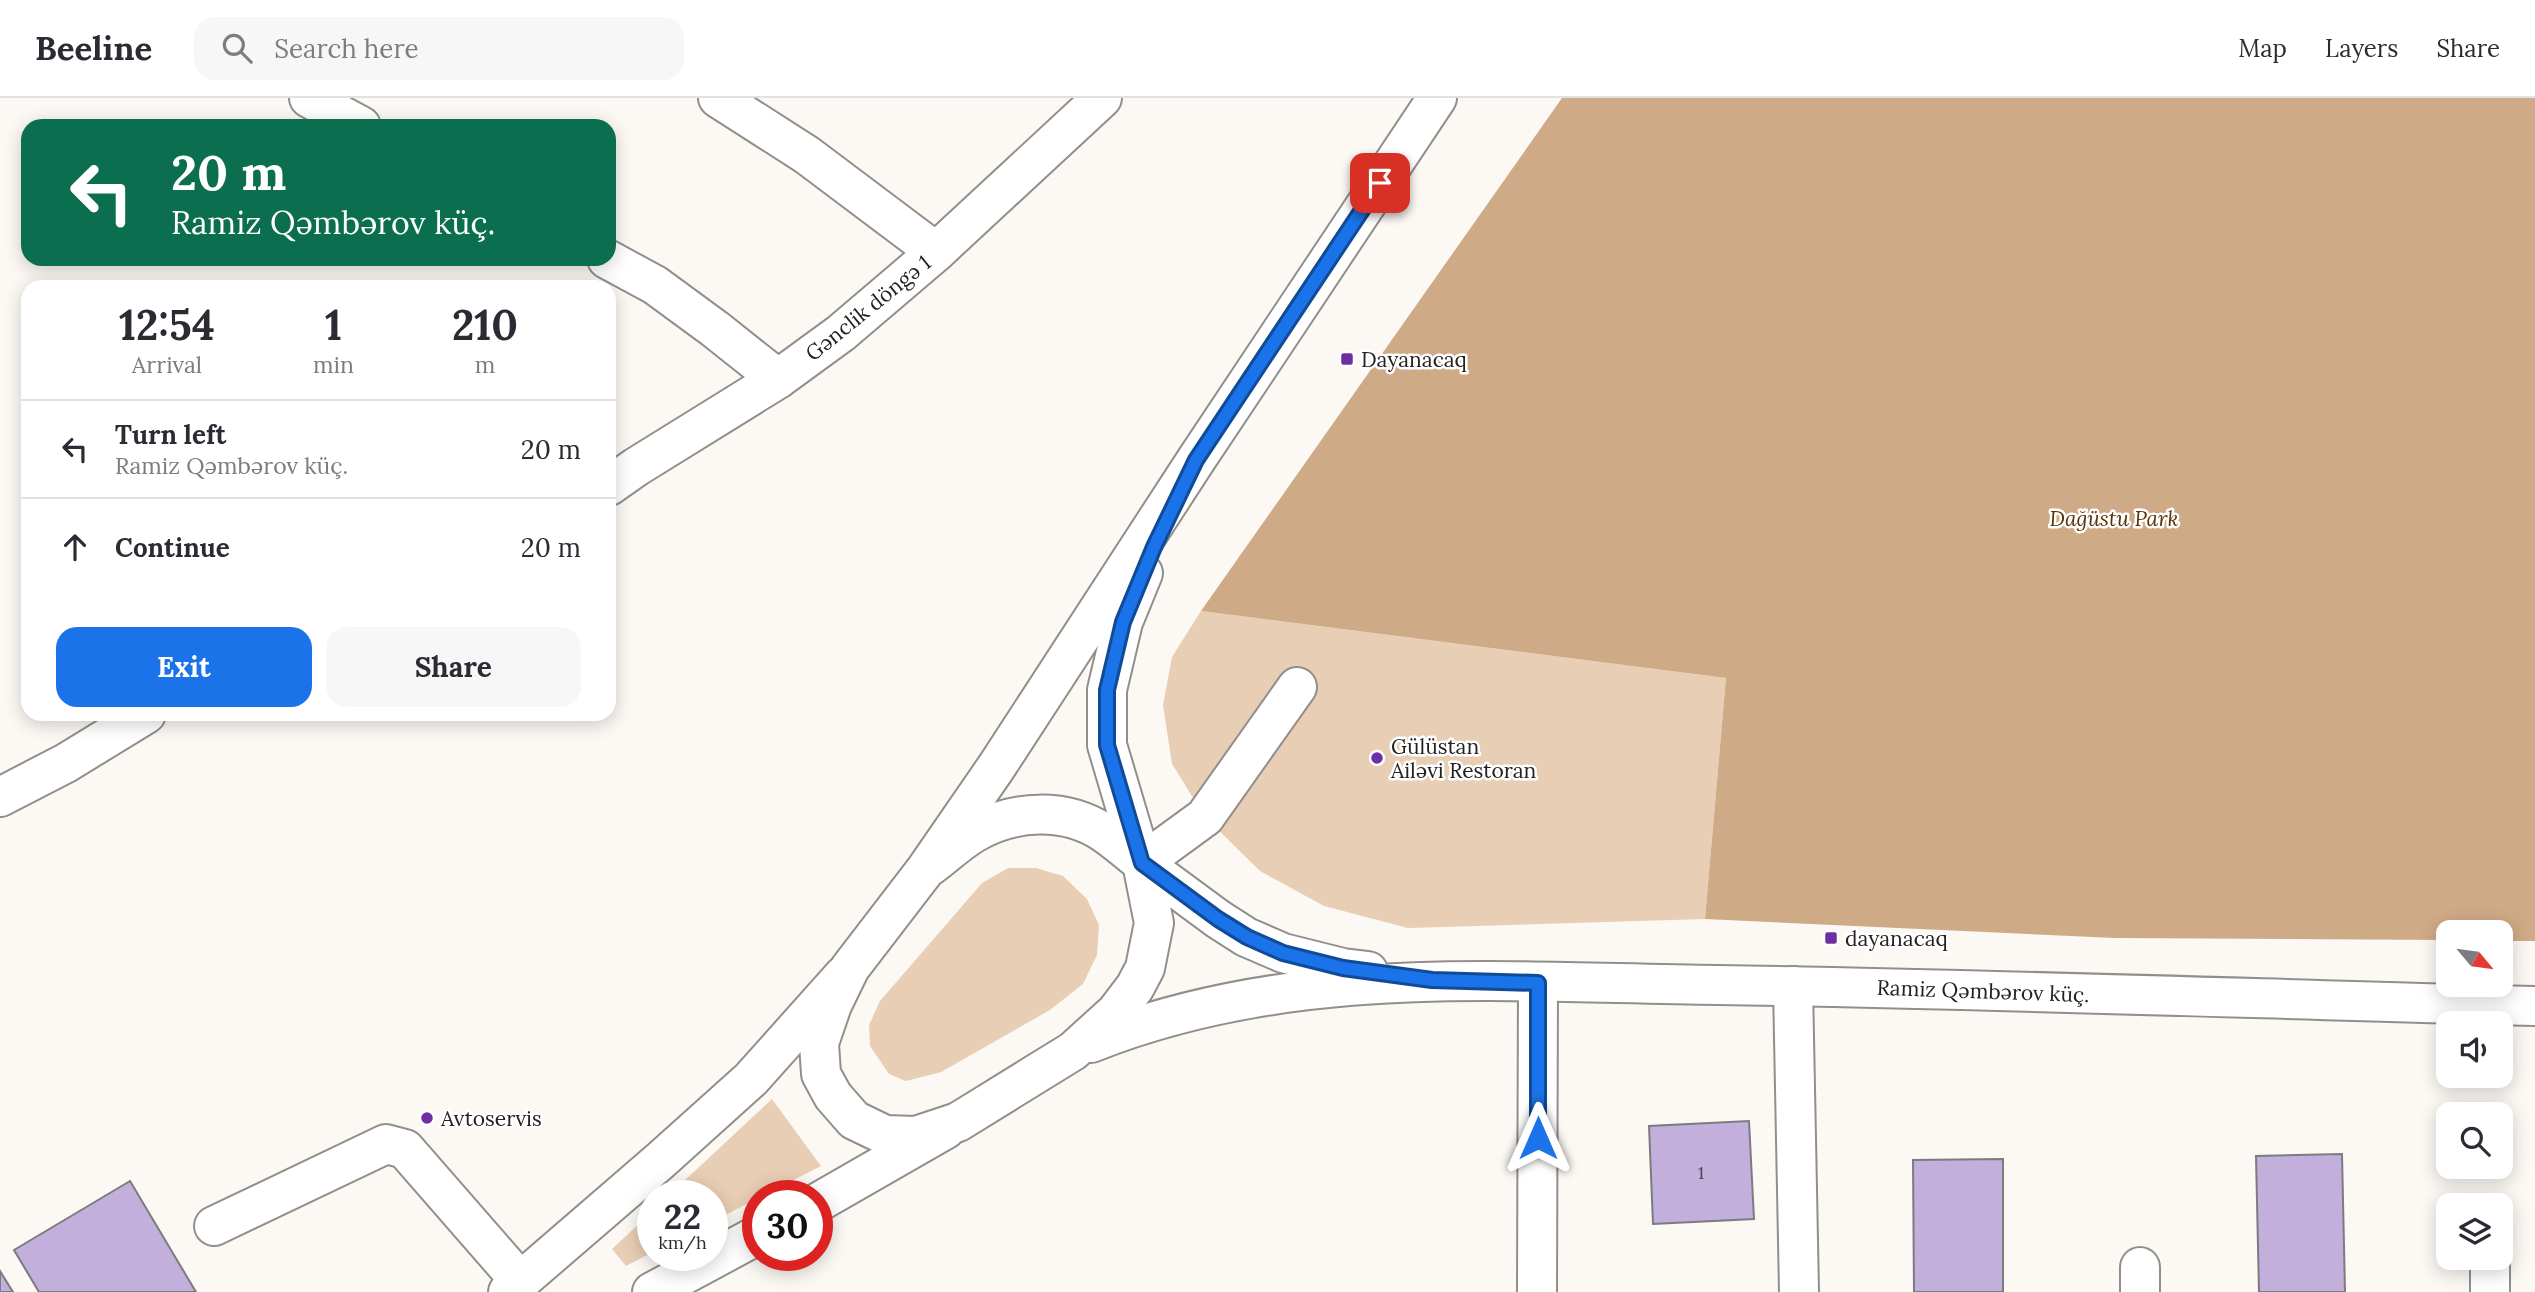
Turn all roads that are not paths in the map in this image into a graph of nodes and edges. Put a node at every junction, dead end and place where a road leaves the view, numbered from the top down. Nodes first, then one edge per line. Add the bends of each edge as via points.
1 (309, 98) edge
2 (718, 98) edge
3 (1102, 98) edge
4 (1437, 98) edge
5 (348, 119) edge
6 (936, 252) junction
7 (616, 264) edge
8 (778, 379) junction
9 (1196, 460) junction
10 (618, 466) edge
11 (1297, 687) dead end
12 (135, 721) edge
13 (0, 797) edge
14 (1142, 863) junction
15 (926, 869) junction
16 (850, 968) junction
17 (1432, 980) junction
18 (1538, 983) junction
19 (1793, 986) junction
20 (2535, 1006) edge
21 (1073, 1051) junction
22 (958, 1122) junction
23 (833, 1194) edge
24 (214, 1226) dead end
25 (742, 1244) edge
26 (2490, 1270) edge
27 (514, 1287) edge
28 (652, 1292) edge
29 (1537, 1292) edge
30 (1799, 1292) edge
31 (2490, 1292) edge

1 - 5 main road
2 - 6 main road via 807,155
3 - 6 main road, Gənclik döngə 1
4 - 9 main road
6 - 8 main road, Gənclik döngə 1 via 841,334
7 - 8 main road via 655,285
8 - 10 main road, Gənclik döngə 1
9 - 14 main road via 1123,622 1107,690 1107,745
9 - 15 main road
11 - 14 main road via 1205,817
12 - 13 main road
14 - 15 main road via 1102,831 1071,817 1041,814 1010,818 975,833
14 - 17 main road via 1218,919 1283,953 1343,968
14 - 21 main road via 1154,923 1145,968 1116,1012
15 - 16 main road
16 - 22 main road via 819,1043 821,1074 833,1096 854,1121 885,1135 916,1136
16 - 27 main road via 751,1079
17 - 18 main road, Ramiz Qəmbərov küç.
17 - 21 main road via 1324,987 1213,1005
18 - 19 main road, Ramiz Qəmbərov küç.
18 - 29 main road
19 - 20 main road, Ramiz Qəmbərov küç.
19 - 30 main road
21 - 22 main road
22 - 23 main road
24 - 27 main road via 386,1144 405,1149
25 - 28 main road
26 - 31 main road

